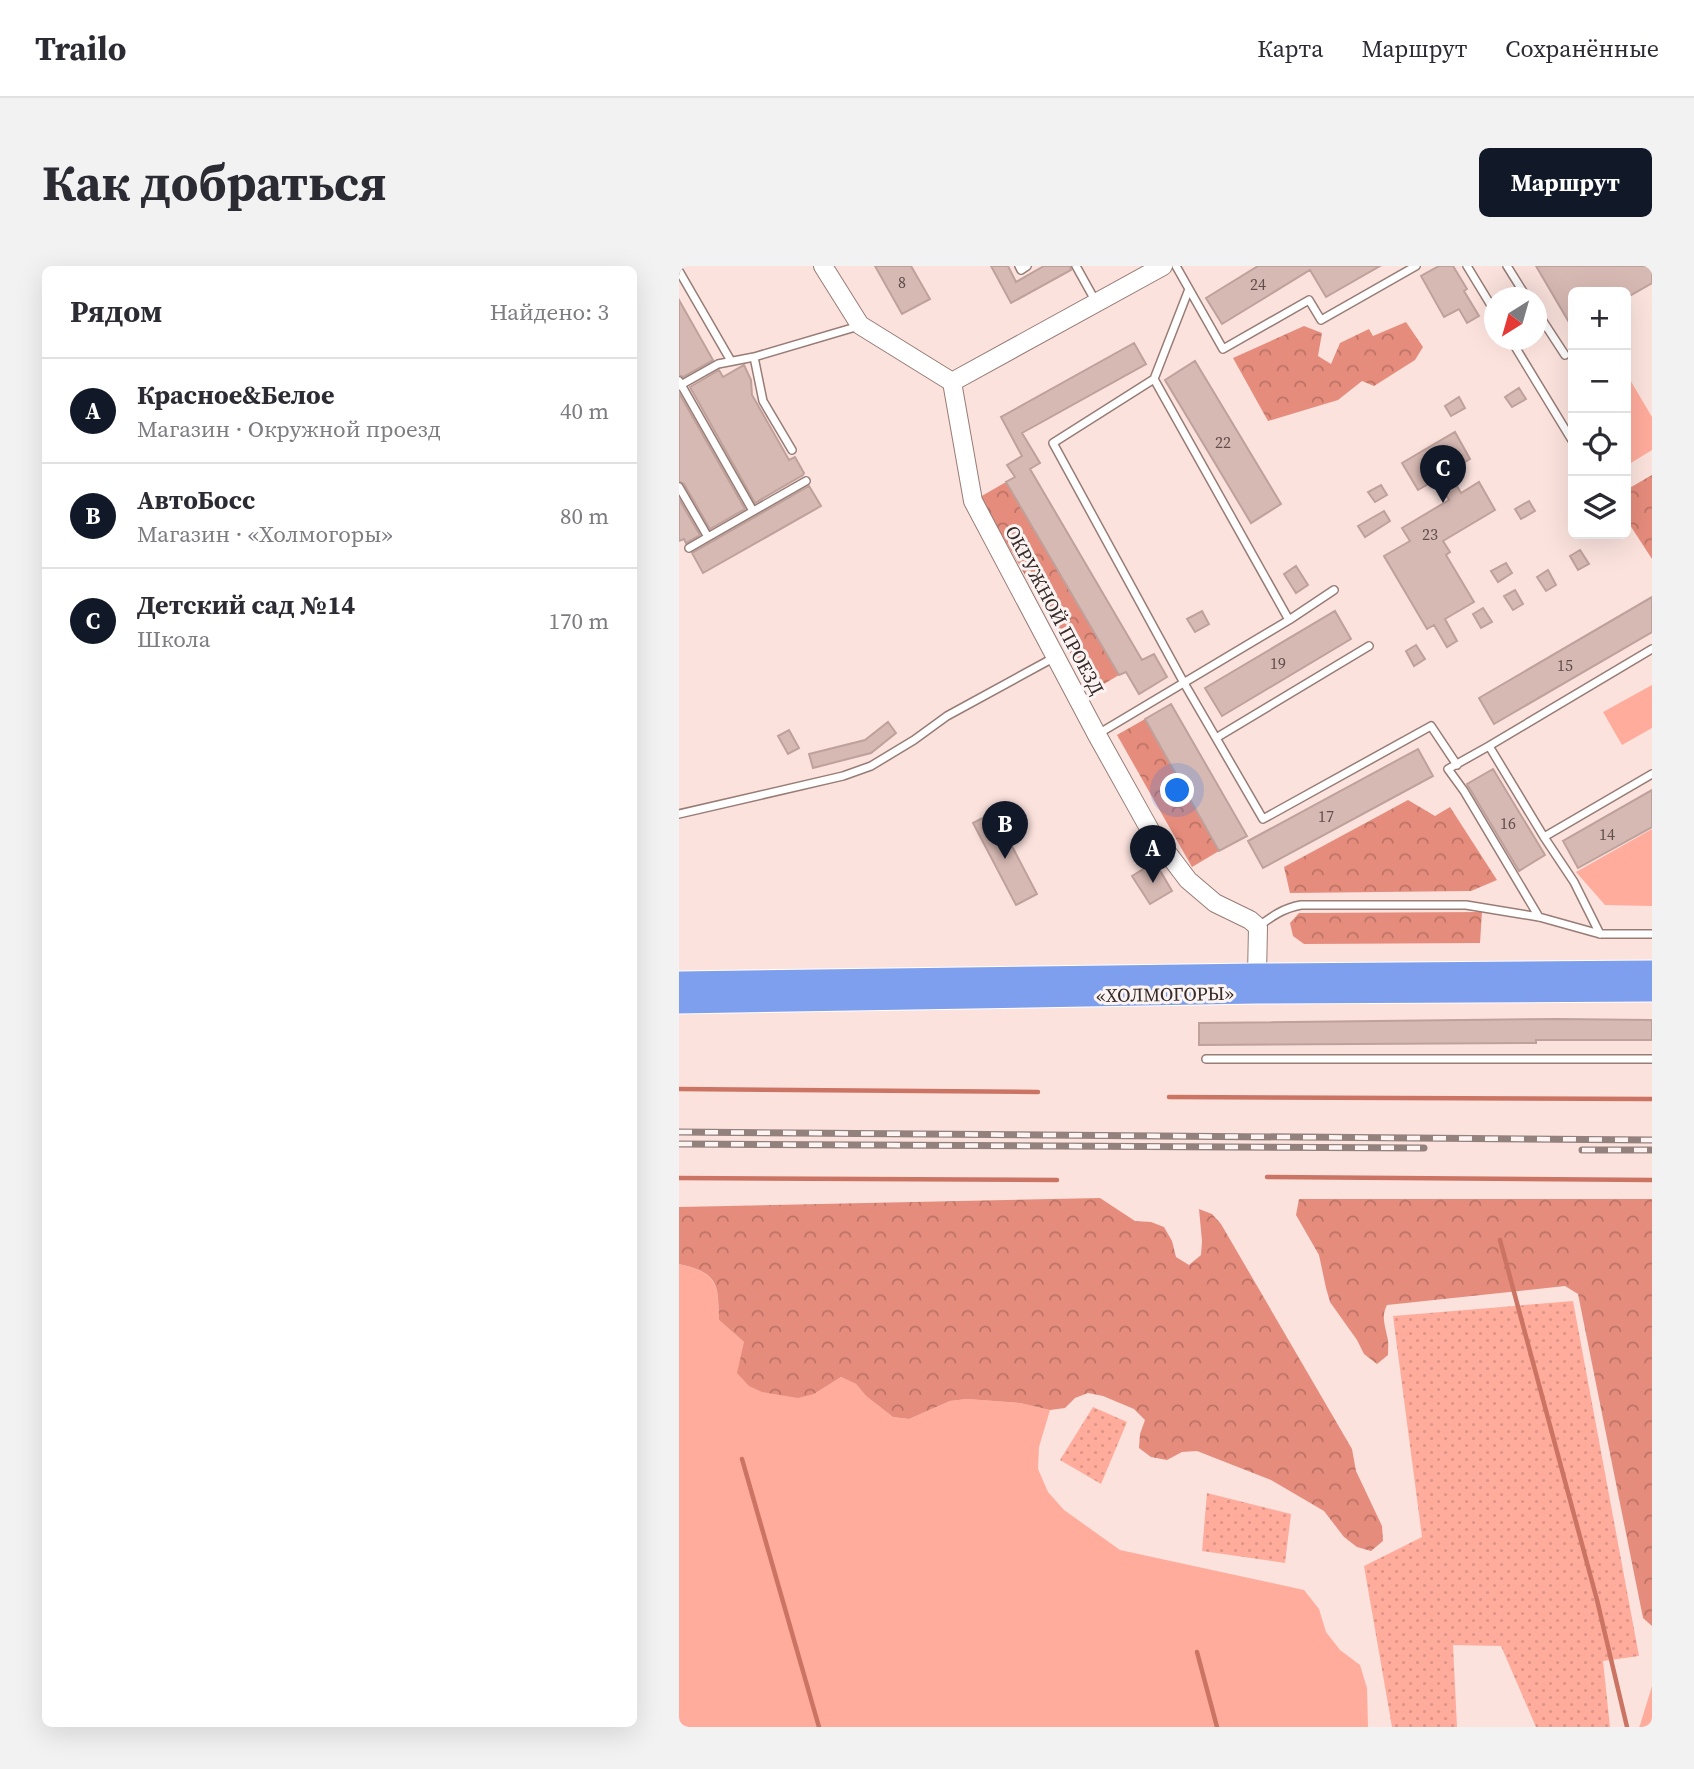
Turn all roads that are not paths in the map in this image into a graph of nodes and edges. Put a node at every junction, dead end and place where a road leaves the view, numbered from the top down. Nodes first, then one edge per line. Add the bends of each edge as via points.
1 (824, 266) edge
2 (1019, 266) edge
3 (1027, 266) edge
4 (1076, 266) edge
5 (1163, 266) edge
6 (1176, 266) edge
7 (1416, 266) edge
8 (1467, 266) edge
9 (1507, 266) edge
10 (679, 271) edge
11 (1520, 287) edge
12 (1189, 289) junction
13 (1484, 294) edge
14 (1096, 303) junction
15 (860, 326) junction
16 (1547, 327) edge
17 (1517, 350) edge
18 (1565, 355) dead end
19 (754, 357) junction
20 (731, 361) junction
21 (1154, 379) junction
22 (952, 382) junction
23 (680, 384) edge
24 (1568, 434) edge
25 (792, 450) dead end
26 (806, 481) dead end
27 (679, 487) edge
28 (753, 511) junction
29 (708, 537) junction
30 (689, 548) dead end
31 (1334, 590) dead end
32 (1289, 620) junction
33 (1369, 646) dead end
34 (1652, 649) edge
35 (1056, 656) junction
36 (1184, 683) junction
37 (1097, 735) junction
38 (1216, 738) junction
39 (1489, 746) junction
40 (1457, 765) junction
41 (1652, 774) edge
42 (679, 814) edge
43 (1544, 837) junction
44 (1539, 917) junction
45 (1258, 927) junction
46 (1600, 934) junction
47 (1652, 934) edge
48 (1652, 972) edge
49 (1257, 975) junction
50 (679, 983) edge
51 (1652, 990) edge
52 (679, 1002) edge
53 (1206, 1059) dead end
54 (1652, 1059) edge

1 - 15 street
2 - 3 lane via 1021,270
4 - 14 lane
5 - 14 street
6 - 12 lane
7 - 12 lane via 1321,320 1309,300 1223,349
8 - 13 lane
9 - 11 lane
10 - 20 lane
12 - 21 lane
14 - 22 street
15 - 19 lane
15 - 22 street
16 - 18 lane
17 - 24 lane
19 - 20 lane
19 - 25 lane via 763,401
20 - 23 lane
21 - 32 lane
21 - 36 lane via 1053,443
22 - 35 street, ОКРУЖНОЙ ПРОЕЗД via 973,501
23 - 28 lane
26 - 28 lane
27 - 29 lane
28 - 29 lane
29 - 30 lane
31 - 32 lane
32 - 36 lane
33 - 38 lane
34 - 39 lane
35 - 37 street, ОКРУЖНОЙ ПРОЕЗД
35 - 42 lane via 947,716 871,766
36 - 37 lane
36 - 38 lane
37 - 45 street, ОКРУЖНОЙ ПРОЕЗД via 1150,830 1188,880 1215,903
38 - 40 lane via 1263,819 1431,726
39 - 40 lane
39 - 43 lane
40 - 44 lane via 1448,769
41 - 43 lane
43 - 46 lane
44 - 45 lane via 1467,905 1301,905 1288,907
44 - 46 lane
45 - 49 street
46 - 47 lane
48 - 49 highway, «ХОЛМОГОРЫ»
49 - 50 highway, «ХОЛМОГОРЫ»
51 - 52 highway, «ХОЛМОГОРЫ»
53 - 54 lane

